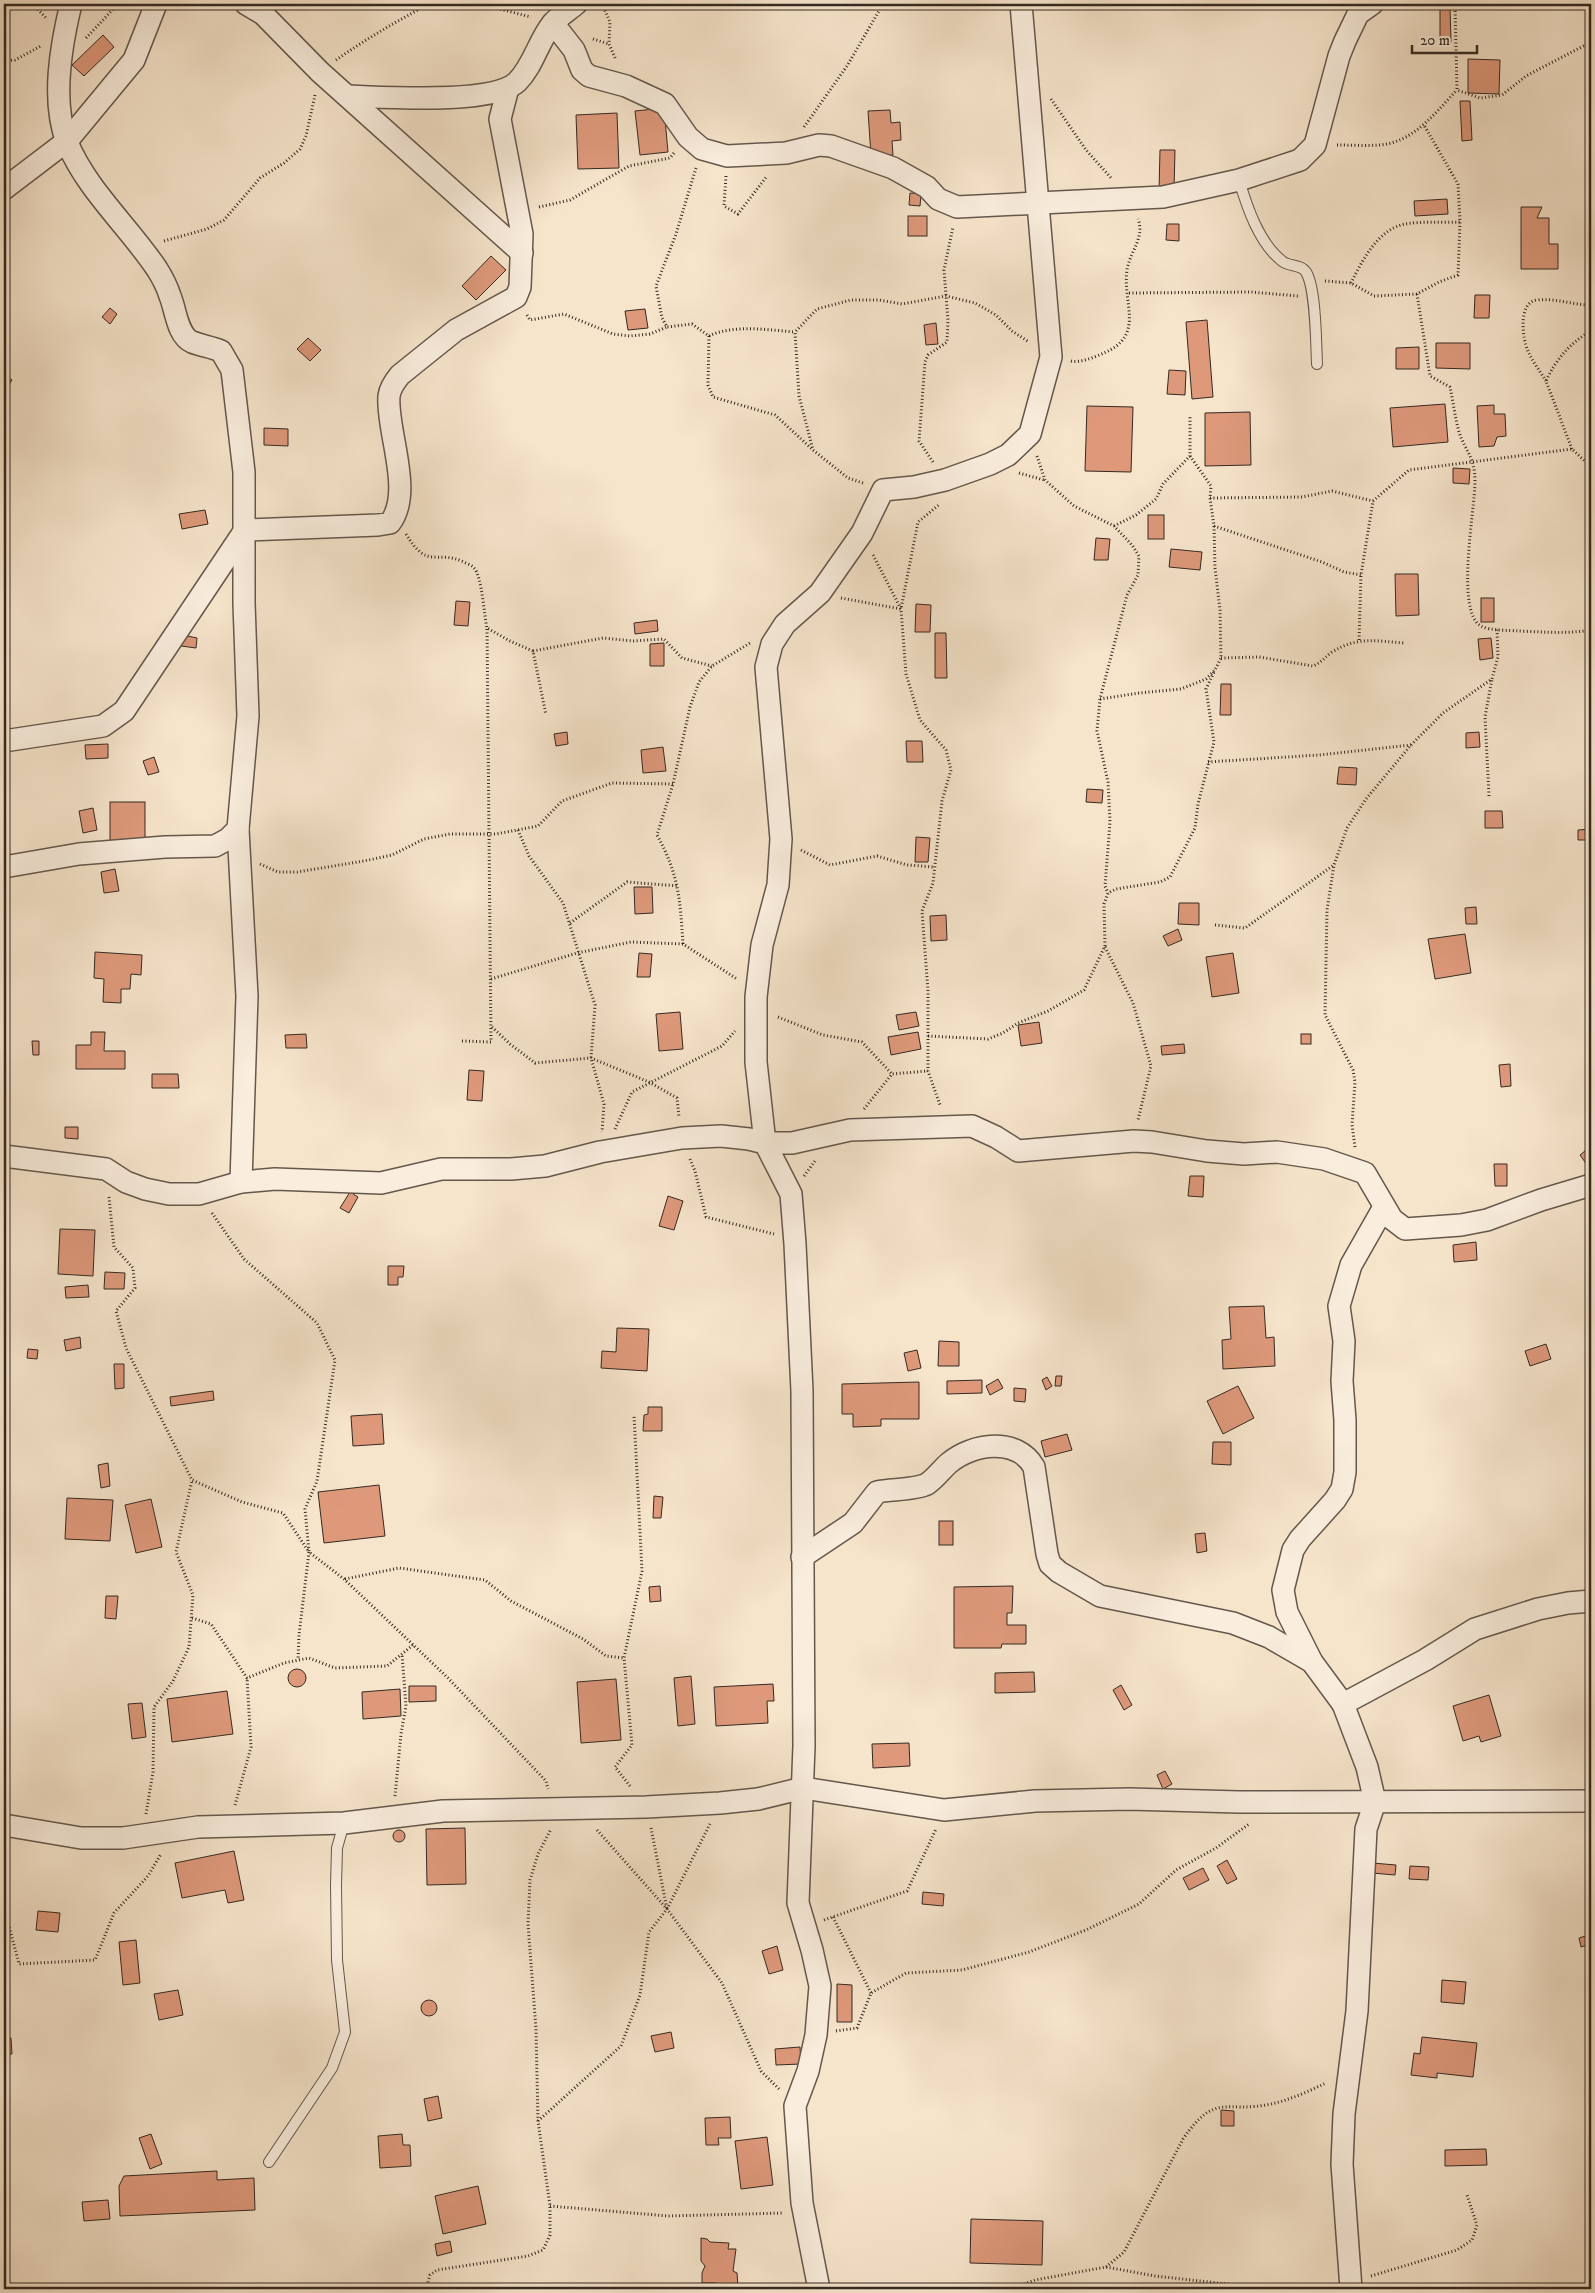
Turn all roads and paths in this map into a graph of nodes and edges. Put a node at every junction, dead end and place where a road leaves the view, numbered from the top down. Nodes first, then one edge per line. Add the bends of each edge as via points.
1 (33, 4) edge
2 (71, 4) edge
3 (118, 4) edge
4 (156, 4) edge
5 (246, 4) edge
6 (429, 4) edge
7 (480, 4) edge
8 (576, 4) edge
9 (602, 4) edge
10 (1021, 4) edge
11 (1455, 4) edge
12 (1359, 7) edge
13 (553, 23) junction
14 (63, 35) junction
15 (85, 39) dead end
16 (1591, 42) edge
17 (4, 62) edge
18 (320, 72) junction
19 (626, 86) junction
20 (508, 88) junction
21 (1457, 90) junction
22 (1047, 94) dead end
23 (348, 96) junction
24 (1424, 125) junction
25 (67, 141) junction
26 (695, 143) junction
27 (1315, 145) junction
28 (1239, 180) junction
29 (4, 189) edge
30 (1131, 199) junction
31 (1037, 203) junction
32 (957, 207) junction
33 (518, 212) junction
34 (1460, 222) junction
35 (141, 248) junction
36 (522, 253) junction
37 (1307, 274) junction
38 (1351, 283) junction
39 (1128, 293) junction
40 (1417, 294) junction
41 (946, 296) junction
42 (516, 297) junction
43 (1312, 297) junction
44 (1591, 305) edge
45 (667, 327) junction
46 (1591, 331) edge
47 (795, 332) junction
48 (709, 336) junction
49 (1052, 357) junction
50 (1317, 364) dead end
51 (1546, 380) junction
52 (1190, 416) dead end
53 (1030, 434) junction
54 (1572, 449) junction
55 (813, 450) junction
56 (1190, 456) junction
57 (1474, 461) junction
58 (1591, 467) edge
59 (946, 489) junction
60 (883, 490) junction
61 (1210, 498) junction
62 (1373, 501) junction
63 (396, 516) junction
64 (1114, 526) junction
65 (1214, 526) junction
66 (245, 530) junction
67 (862, 533) junction
68 (1360, 575) junction
69 (820, 593) junction
70 (901, 609) junction
71 (486, 628) junction
72 (1497, 629) junction
73 (1591, 630) edge
74 (755, 640) dead end
75 (1359, 640) junction
76 (1404, 643) dead end
77 (533, 651) junction
78 (1221, 658) junction
79 (712, 666) junction
80 (1215, 670) junction
81 (1492, 678) junction
82 (1100, 699) junction
83 (546, 715) dead end
84 (4, 741) edge
85 (1411, 746) junction
86 (1208, 762) junction
87 (673, 784) junction
88 (1489, 796) dead end
89 (238, 829) junction
90 (518, 830) junction
91 (488, 834) junction
92 (780, 852) junction
93 (256, 860) dead end
94 (1334, 865) junction
95 (4, 867) edge
96 (934, 868) junction
97 (678, 886) junction
98 (1108, 894) junction
99 (569, 923) junction
100 (1215, 925) dead end
101 (683, 944) junction
102 (1105, 946) junction
103 (577, 953) junction
104 (491, 979) junction
105 (756, 999) junction
106 (928, 1036) junction
107 (462, 1041) dead end
108 (892, 1074) dead end
109 (953, 1127) junction
110 (1134, 1141) junction
111 (765, 1143) junction
112 (600, 1152) junction
113 (4, 1156) edge
114 (106, 1169) junction
115 (1365, 1173) junction
116 (241, 1182) junction
117 (1591, 1184) edge
118 (199, 1194) junction
119 (1384, 1207) junction
120 (634, 1415) dead end
121 (192, 1480) junction
122 (309, 1552) junction
123 (802, 1557) junction
124 (344, 1579) junction
125 (1591, 1601) edge
126 (192, 1618) junction
127 (413, 1645) junction
128 (402, 1654) junction
129 (624, 1658) junction
130 (298, 1660) junction
131 (1312, 1662) junction
132 (247, 1678) junction
133 (1343, 1704) junction
134 (632, 1745) dead end
135 (803, 1788) junction
136 (1591, 1801) edge
137 (1375, 1802) junction
138 (720, 1803) junction
139 (555, 1808) junction
140 (578, 1809) junction
141 (944, 1810) junction
142 (393, 1817) junction
143 (1253, 1822) dead end
144 (344, 1823) junction
145 (4, 1825) edge
146 (245, 1825) junction
147 (176, 1829) junction
148 (142, 1836) junction
149 (4, 1907) edge
150 (667, 1908) junction
151 (833, 1917) junction
152 (805, 1926) junction
153 (871, 1993) junction
154 (816, 2035) junction
155 (1350, 2074) junction
156 (795, 2106) junction
157 (538, 2121) junction
158 (269, 2162) dead end
159 (1468, 2195) dead end
160 (550, 2206) junction
161 (803, 2212) junction
162 (1106, 2267) junction
163 (1352, 2286) edge
164 (426, 2289) edge
165 (819, 2289) edge
166 (1011, 2289) edge
167 (1250, 2289) edge

1 - 14 path
2 - 14 street
3 - 15 path
4 - 25 street via 134,60
5 - 18 street via 263,14
6 - 18 path via 374,34
7 - 13 path
8 - 13 street
9 - 19 path via 610,22 609,44
10 - 31 street
11 - 21 path
12 - 27 street via 1339,56
13 - 19 street via 574,50 582,70 590,76
13 - 20 street via 526,71
14 - 17 path via 15,60
14 - 25 street via 59,67 60,109
16 - 21 path via 1526,76 1502,95 1480,98
18 - 23 street
18 - 35 path via 306,136 300,148 260,178 224,220 207,229
19 - 26 street via 665,104
20 - 23 street via 476,96
20 - 33 street via 500,119
21 - 24 path
22 - 30 path via 1086,150
23 - 36 street
24 - 27 path via 1404,139 1381,145
24 - 34 path via 1458,184
25 - 29 street
25 - 35 street via 84,173
26 - 32 street via 727,156 831,146 893,168 927,186 938,199
26 - 33 path via 670,158 629,166 570,200
26 - 45 path via 676,234 656,286
27 - 28 street via 1300,160
28 - 30 street via 1163,197
28 - 37 lane via 1245,203 1259,232 1284,263 1304,269
30 - 31 street
30 - 39 path via 1140,225 1140,240 1127,270
31 - 32 street
31 - 49 street
32 - 41 path via 944,270
33 - 36 street
34 - 38 path via 1405,224 1393,228 1364,257
34 - 40 path via 1458,276
35 - 66 street via 166,285 185,337 221,351 232,370 244,472
36 - 42 street via 520,288
37 - 38 path via 1322,281
37 - 43 lane
38 - 40 path via 1374,296
39 - 43 path via 1251,292
39 - 49 path via 1129,324 1126,337 1116,348 1076,362
40 - 57 path via 1430,376 1450,387 1460,433
41 - 47 path via 902,304 879,300 842,302 817,309
41 - 49 path via 975,303 996,315 1012,331
41 - 59 path via 947,342 928,355 925,362 919,441
42 - 45 path via 530,320 564,314 613,334 630,336 650,334
42 - 63 street via 456,330 393,384 389,396 399,460
43 - 50 lane
44 - 51 path via 1536,300 1526,308 1522,316 1527,349
45 - 48 path via 692,324
46 - 51 path via 1564,352
47 - 48 path via 732,330
47 - 55 path via 799,396
48 - 55 path via 708,385 713,397 775,415
49 - 53 street
51 - 54 path
52 - 56 path
53 - 59 street via 1008,455
53 - 64 path via 1044,480 1074,506
54 - 57 path
54 - 58 path
55 - 60 path via 848,478
56 - 61 path via 1211,486
56 - 64 path via 1163,484 1156,499 1136,515
57 - 62 path via 1410,470
57 - 72 path via 1468,555 1469,607 1472,618 1482,626
59 - 60 street
59 - 70 path via 918,522
60 - 67 street
61 - 62 path via 1302,496 1332,491
61 - 65 path
62 - 68 path
63 - 66 street via 390,523 378,525
63 - 71 path via 419,552 430,558 456,558 474,567 480,579
64 - 82 path via 1139,556 1138,575 1127,595
65 - 68 path
65 - 78 path
66 - 84 street via 124,710 104,726
66 - 89 street via 248,716
67 - 69 street
67 - 70 path
68 - 75 path
69 - 70 path
69 - 92 street via 785,624 772,644 766,667
70 - 96 path via 906,674 920,720 946,750 951,770 942,801
71 - 77 path
71 - 91 path
72 - 73 path via 1569,634
72 - 81 path via 1498,657
74 - 79 path
75 - 76 path
75 - 78 path via 1333,651 1313,666 1259,657
77 - 79 path via 603,638 664,640 682,658
77 - 83 path
78 - 80 path
79 - 87 path via 699,682 690,707
80 - 82 path via 1206,679 1181,689
80 - 86 path via 1206,689 1214,742
81 - 85 path via 1442,713
81 - 88 path via 1485,716
82 - 98 path via 1097,731 1109,792 1105,886
85 - 86 path
85 - 94 path via 1366,799 1347,828
86 - 98 path via 1196,828 1170,877 1160,882 1116,889
87 - 90 path via 612,783 562,801 538,826
87 - 97 path via 658,835 671,861
89 - 95 street via 216,846 79,854
89 - 116 street via 247,996
90 - 91 path
90 - 99 path via 529,856 563,903
91 - 93 path via 450,834 424,839 392,855 297,872 278,872
91 - 104 path
92 - 96 path via 802,850 830,865 877,856
92 - 105 street via 778,885 762,945
94 - 100 path via 1245,928
94 - 115 path via 1327,910 1325,1015 1353,1070 1352,1125 1355,1149
96 - 106 path via 922,911
97 - 99 path via 627,882
97 - 101 path
98 - 102 path via 1104,904
99 - 103 path
101 - 103 path via 631,942
101 - 105 path
102 - 106 path via 1084,990 1048,1011 988,1039
102 - 110 path via 1133,1003 1151,1066
103 - 104 path
103 - 112 path via 595,1005 591,1058 604,1104
104 - 107 path via 492,1042
105 - 108 path via 780,1019 823,1035 862,1042
105 - 111 street via 756,1062
105 - 112 path via 722,1046 632,1092
106 - 109 path via 928,1071 940,1105
109 - 110 street via 972,1126 1018,1151
109 - 111 street via 850,1130 792,1143
110 - 115 street via 1207,1151 1324,1159
111 - 112 street via 721,1136 682,1138
111 - 123 street via 792,1194 802,1391
112 - 116 street via 545,1166 441,1169 381,1183 275,1179
113 - 114 street
114 - 118 street via 126,1182 146,1189 169,1194
114 - 121 path via 114,1247 133,1268 135,1288 116,1311 126,1348
115 - 119 street
116 - 118 street
117 - 119 street via 1487,1220 1461,1225 1405,1229
118 - 122 path via 244,1260 317,1323 335,1360 318,1481 305,1509
119 - 131 street via 1351,1265 1339,1306 1344,1342 1345,1472 1342,1489 1293,1550 1283,1590 1287,1612
120 - 129 path via 642,1571
121 - 122 path via 242,1502 283,1513
121 - 126 path via 176,1552 193,1595
122 - 124 path
122 - 130 path
123 - 131 street via 853,1523 877,1492 926,1484 949,1462 967,1451 990,1447 1019,1450 1034,1467 1047,1554 1050,1564 1059,1572 1110,1599 1233,1623 1269,1637
123 - 135 street
124 - 127 path
124 - 129 path via 399,1568 485,1580 511,1601 583,1639 606,1656
125 - 133 street via 1538,1609 1475,1629
126 - 132 path via 211,1624
126 - 148 path via 189,1647 173,1681 154,1707 153,1772
127 - 128 path
127 - 139 path via 546,1781
128 - 130 path via 387,1666 335,1668 309,1658
128 - 142 path via 406,1706
129 - 134 path
130 - 132 path
131 - 133 street
132 - 146 path via 250,1748 234,1803
133 - 137 street via 1367,1768
135 - 138 street via 758,1799
135 - 141 street
135 - 152 street via 798,1903
136 - 137 street
137 - 141 street via 1129,1799 1035,1801
137 - 155 street via 1366,1829 1357,2011
138 - 140 street
138 - 150 path
139 - 140 street
139 - 142 street via 443,1811
139 - 157 path via 551,1831 538,1854 530,1880 528,1924 536,2030
140 - 150 path
141 - 151 path via 907,1891
142 - 144 street
143 - 153 path via 1176,1870 1139,1904 1086,1930 1029,1952 962,1970 906,1973
144 - 146 street
144 - 158 lane via 337,1848 336,1885 337,1960 345,2032 332,2068
145 - 148 street via 81,1838
146 - 147 street
147 - 148 street
147 - 149 path via 148,1876 114,1913 95,1960 19,1964
150 - 156 path via 722,1983 761,2071
150 - 157 path via 649,1932 640,1995 621,2046
151 - 152 path
151 - 153 path
152 - 154 street via 820,1986
153 - 154 path via 857,2028
154 - 156 street via 808,2072
155 - 162 path via 1271,2104 1221,2107 1206,2112 1183,2139 1124,2252
155 - 163 street via 1342,2164
156 - 161 street
157 - 160 path
159 - 163 path via 1477,2225 1472,2240 1458,2250 1391,2268
160 - 161 path via 668,2216
160 - 164 path via 550,2235 543,2250 528,2256 438,2270 430,2275
161 - 165 street
162 - 166 path via 1034,2280
162 - 167 path

